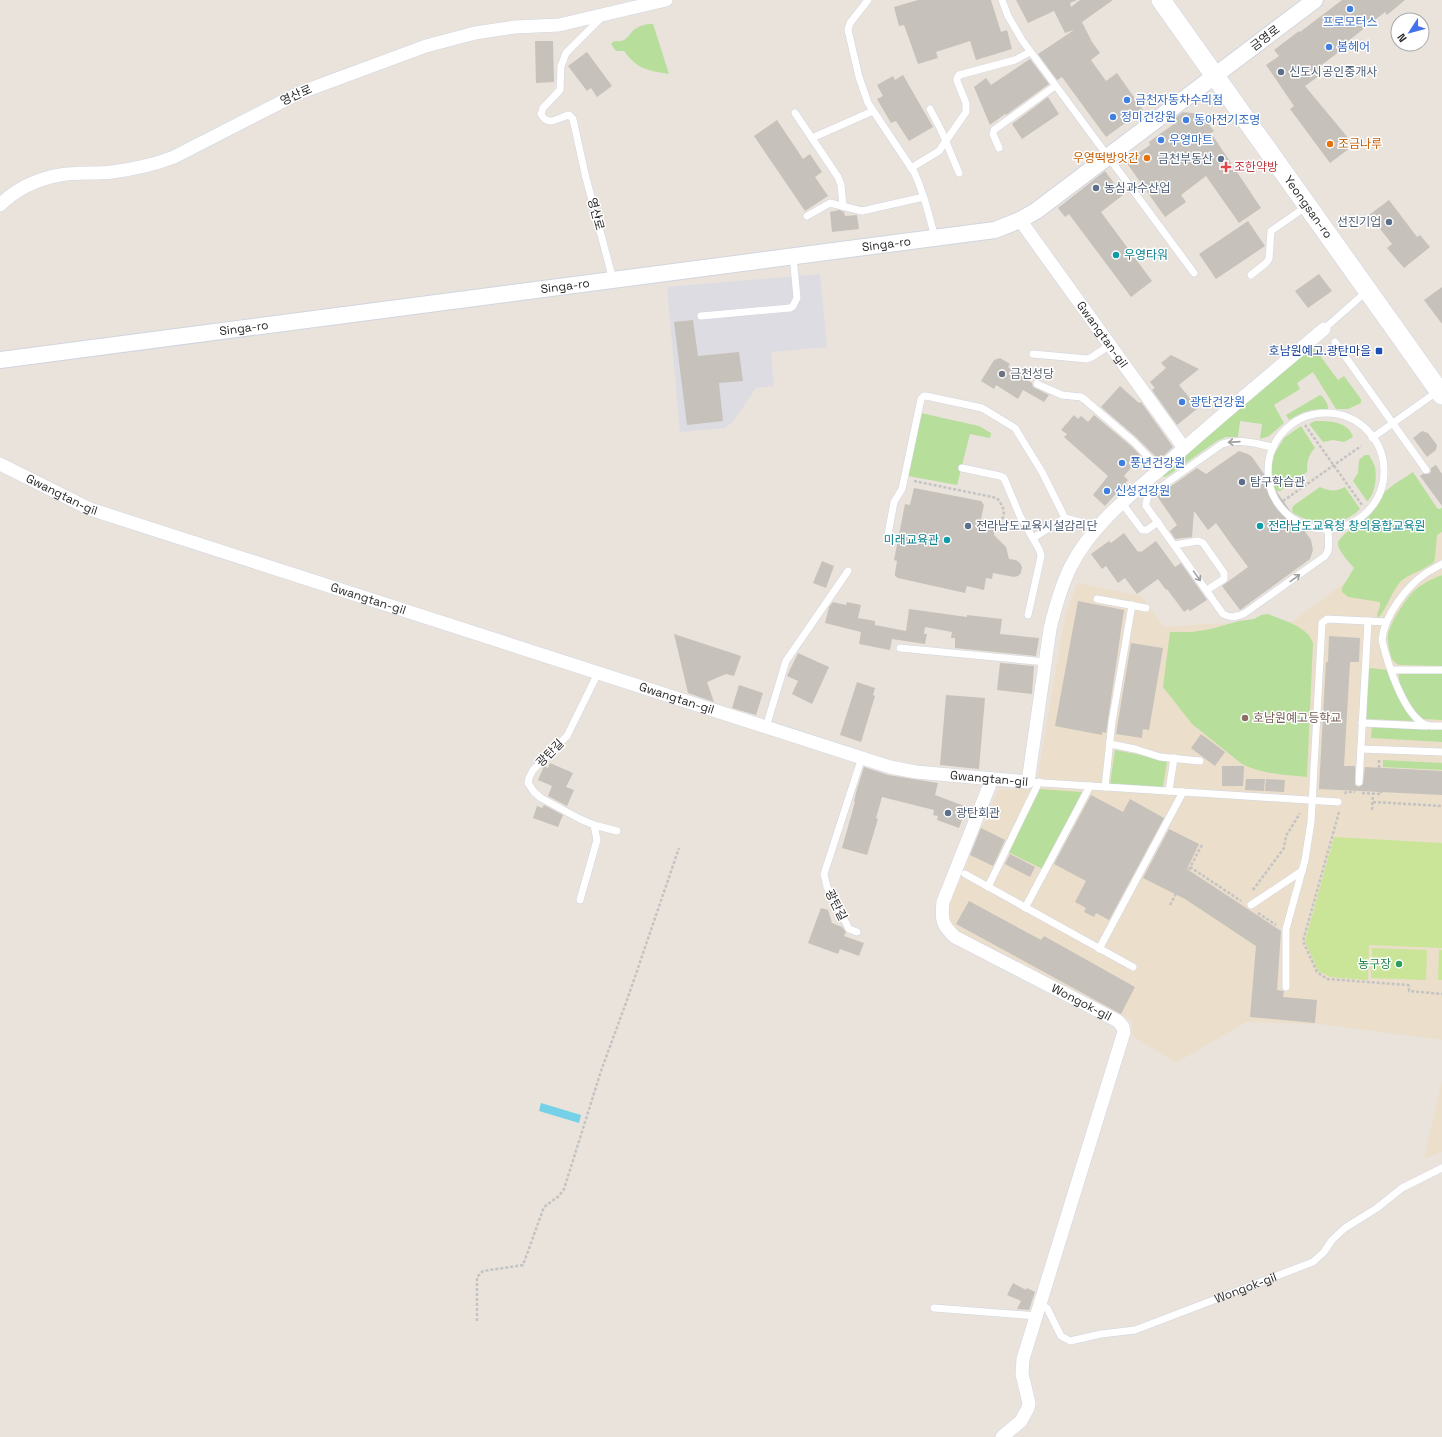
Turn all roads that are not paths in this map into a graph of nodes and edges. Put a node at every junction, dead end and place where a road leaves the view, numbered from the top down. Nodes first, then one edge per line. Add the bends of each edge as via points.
1 (666, 0) edge
2 (868, 0) edge
3 (1002, 0) edge
4 (1161, 0) edge
5 (1315, 0) edge
6 (605, 14) junction
7 (1030, 52) junction
8 (1215, 75) junction
9 (1055, 86) junction
10 (930, 109) dead end
11 (873, 111) junction
12 (796, 113) dead end
13 (812, 138) junction
14 (946, 142) junction
15 (1000, 148) dead end
16 (1108, 156) junction
17 (911, 168) junction
18 (958, 173) dead end
19 (924, 197) junction
20 (3, 198) edge
21 (843, 206) junction
22 (1307, 206) junction
23 (807, 216) dead end
24 (1020, 220) junction
25 (935, 238) junction
26 (793, 256) junction
27 (1194, 273) dead end
28 (1251, 275) dead end
29 (613, 280) junction
30 (1367, 291) junction
31 (701, 316) dead end
32 (1324, 329) joint
33 (1335, 342) dead end
34 (1110, 345) junction
35 (1033, 354) dead end
36 (0, 360) edge
37 (1037, 384) dead end
38 (1440, 393) edge
39 (1393, 423) junction
40 (1372, 438) junction
41 (1273, 447) junction
42 (1184, 448) junction
43 (0, 464) edge
44 (962, 468) dead end
45 (1160, 469) junction
46 (1426, 470) dead end
47 (1122, 502) junction
48 (1065, 518) junction
49 (1158, 522) junction
50 (1098, 527) junction
51 (1328, 530) junction
52 (888, 534) dead end
53 (1033, 538) junction
54 (1174, 544) junction
55 (1442, 564) edge
56 (848, 571) dead end
57 (1207, 590) junction
58 (1097, 599) dead end
59 (1132, 605) junction
60 (1146, 608) dead end
61 (1028, 615) dead end
62 (1368, 621) junction
63 (1386, 622) junction
64 (900, 648) dead end
65 (1046, 662) junction
66 (1392, 670) junction
67 (1442, 670) edge
68 (598, 673) junction
69 (1362, 723) junction
70 (1431, 726) junction
71 (1442, 726) edge
72 (766, 727) junction
73 (1110, 744) junction
74 (1361, 749) junction
75 (1442, 752) edge
76 (862, 758) junction
77 (1174, 758) junction
78 (1200, 761) dead end
79 (992, 779) junction
80 (1033, 782) junction
81 (1359, 782) dead end
82 (1090, 786) junction
83 (1105, 787) junction
84 (1169, 791) junction
85 (1183, 792) junction
86 (1310, 800) junction
87 (1338, 802) dead end
88 (594, 825) junction
89 (617, 831) dead end
90 (1302, 871) junction
91 (965, 874) dead end
92 (988, 886) junction
93 (580, 900) dead end
94 (1025, 908) junction
95 (1253, 908) road end
96 (857, 932) dead end
97 (1098, 949) junction
98 (1133, 968) dead end
99 (1286, 987) dead end
100 (1442, 1168) edge
101 (934, 1308) dead end
102 (1039, 1310) junction
103 (1002, 1437) edge

1 - 6 street, 영산로
2 - 11 lane via 850,23 848,30 862,89
3 - 7 lane
4 - 8 main road, Yeongsan-ro
5 - 8 street, 금영로
6 - 20 street, 영산로 via 559,25 515,27 475,33 426,46 299,93 157,164 110,172 60,175 33,183
6 - 29 lane, 영산로 via 566,53 561,66 560,90 543,108 541,114 551,122 569,115 574,119 585,174
7 - 9 lane
7 - 14 lane via 1015,60 963,73 957,78 966,112
8 - 16 street, Singa-ro
8 - 22 main road, Yeongsan-ro
9 - 15 lane via 994,130 993,134
9 - 16 lane
10 - 14 lane
11 - 13 lane
11 - 17 lane
12 - 13 lane
13 - 21 lane via 838,177
14 - 17 lane via 936,153
14 - 18 lane
16 - 24 street, Singa-ro via 1036,212
16 - 27 lane
17 - 19 lane
19 - 21 lane via 864,210
19 - 25 lane
21 - 23 lane via 830,203
22 - 28 lane via 1271,231 1269,259
22 - 30 main road, Yeongsan-ro
24 - 25 street, Singa-ro via 995,230
24 - 34 street, Gwangtan-gil
25 - 26 street, Singa-ro
26 - 29 street, Singa-ro
26 - 31 lane via 797,298 790,308
29 - 36 street, Singa-ro
30 - 32 lane
30 - 38 main road, Yeongsan-ro
32 - 42 street, Gwangtan-gil
33 - 39 lane
34 - 35 lane via 1087,359
34 - 42 street, Gwangtan-gil
37 - 45 lane via 1062,395 1082,397 1134,442
38 - 39 lane
39 - 40 lane
39 - 46 lane
40 - 41 lane via 1354,419 1345,415 1318,414 1308,416 1290,426
40 - 51 lane via 1380,451 1384,469 1382,488 1374,505 1361,518 1344,527
41 -> 49 lane via 1241,441 1222,444 1148,496 1148,509
41 - 51 lane via 1268,467 1270,486 1278,504 1291,518 1302,524
42 - 45 street, Gwangtan-gil
43 - 68 street, Gwangtan-gil via 90,509
44 - 53 lane via 1004,478 1020,516
45 - 47 street, Gwangtan-gil
47 - 49 lane via 1142,530 1147,530
47 - 50 street, Gwangtan-gil
48 - 50 lane
48 - 52 lane via 1042,472 1015,428 982,408 926,396 921,399 902,489 894,502
48 - 53 lane
49 - 54 lane
50 - 65 street, Gwangtan-gil via 1084,544 1063,585 1050,629
57 -> 51 lane via 1223,614 1241,615 1327,554
53 - 61 lane via 1040,552 1040,561
54 -> 57 lane
54 - 57 lane via 1198,541 1203,543 1225,576
55 - 63 lane via 1425,573 1411,586 1400,598
56 - 72 lane via 786,661
58 - 59 lane
59 - 60 lane
59 - 73 lane
62 - 63 lane
62 - 69 lane
62 - 86 lane via 1327,619 1322,623
63 - 66 lane via 1382,640
64 - 65 lane
65 - 80 street, Gwangtan-gil
66 - 67 lane
66 - 70 lane via 1409,709 1418,720
68 - 72 street, Gwangtan-gil
68 - 88 lane, 광탄길 via 567,736 533,770 529,778 530,788 541,798
69 - 70 lane
69 - 74 lane
70 - 71 lane
72 - 76 street, Gwangtan-gil
73 - 77 lane via 1157,757
73 - 83 lane
74 - 75 lane
74 - 81 lane
76 - 79 street, Gwangtan-gil via 916,772
76 - 96 lane, 광탄길 via 824,874 827,887 849,929
77 - 78 lane
77 - 84 lane
79 - 80 street, Gwangtan-gil
79 - 102 street, Wongok-gil via 942,902 943,924 955,938 1118,1021 1124,1032
80 - 82 lane
80 - 92 lane
82 - 83 lane
82 - 94 lane
83 - 84 lane
84 - 85 lane
85 - 86 lane
85 - 97 lane
86 - 87 lane
86 - 90 lane via 1311,822
88 - 89 lane, 광탄길
88 - 93 lane via 598,840
90 - 95 lane
90 - 99 lane via 1286,929
91 - 92 lane
92 - 94 lane
94 - 97 lane
97 - 98 lane
100 - 102 lane, Wongok-gil via 1402,1188 1377,1208 1345,1228 1313,1262 1134,1330 1065,1340 1047,1308
101 - 102 lane
102 - 103 street, Wongok-gil via 1022,1367 1028,1408 1021,1421

